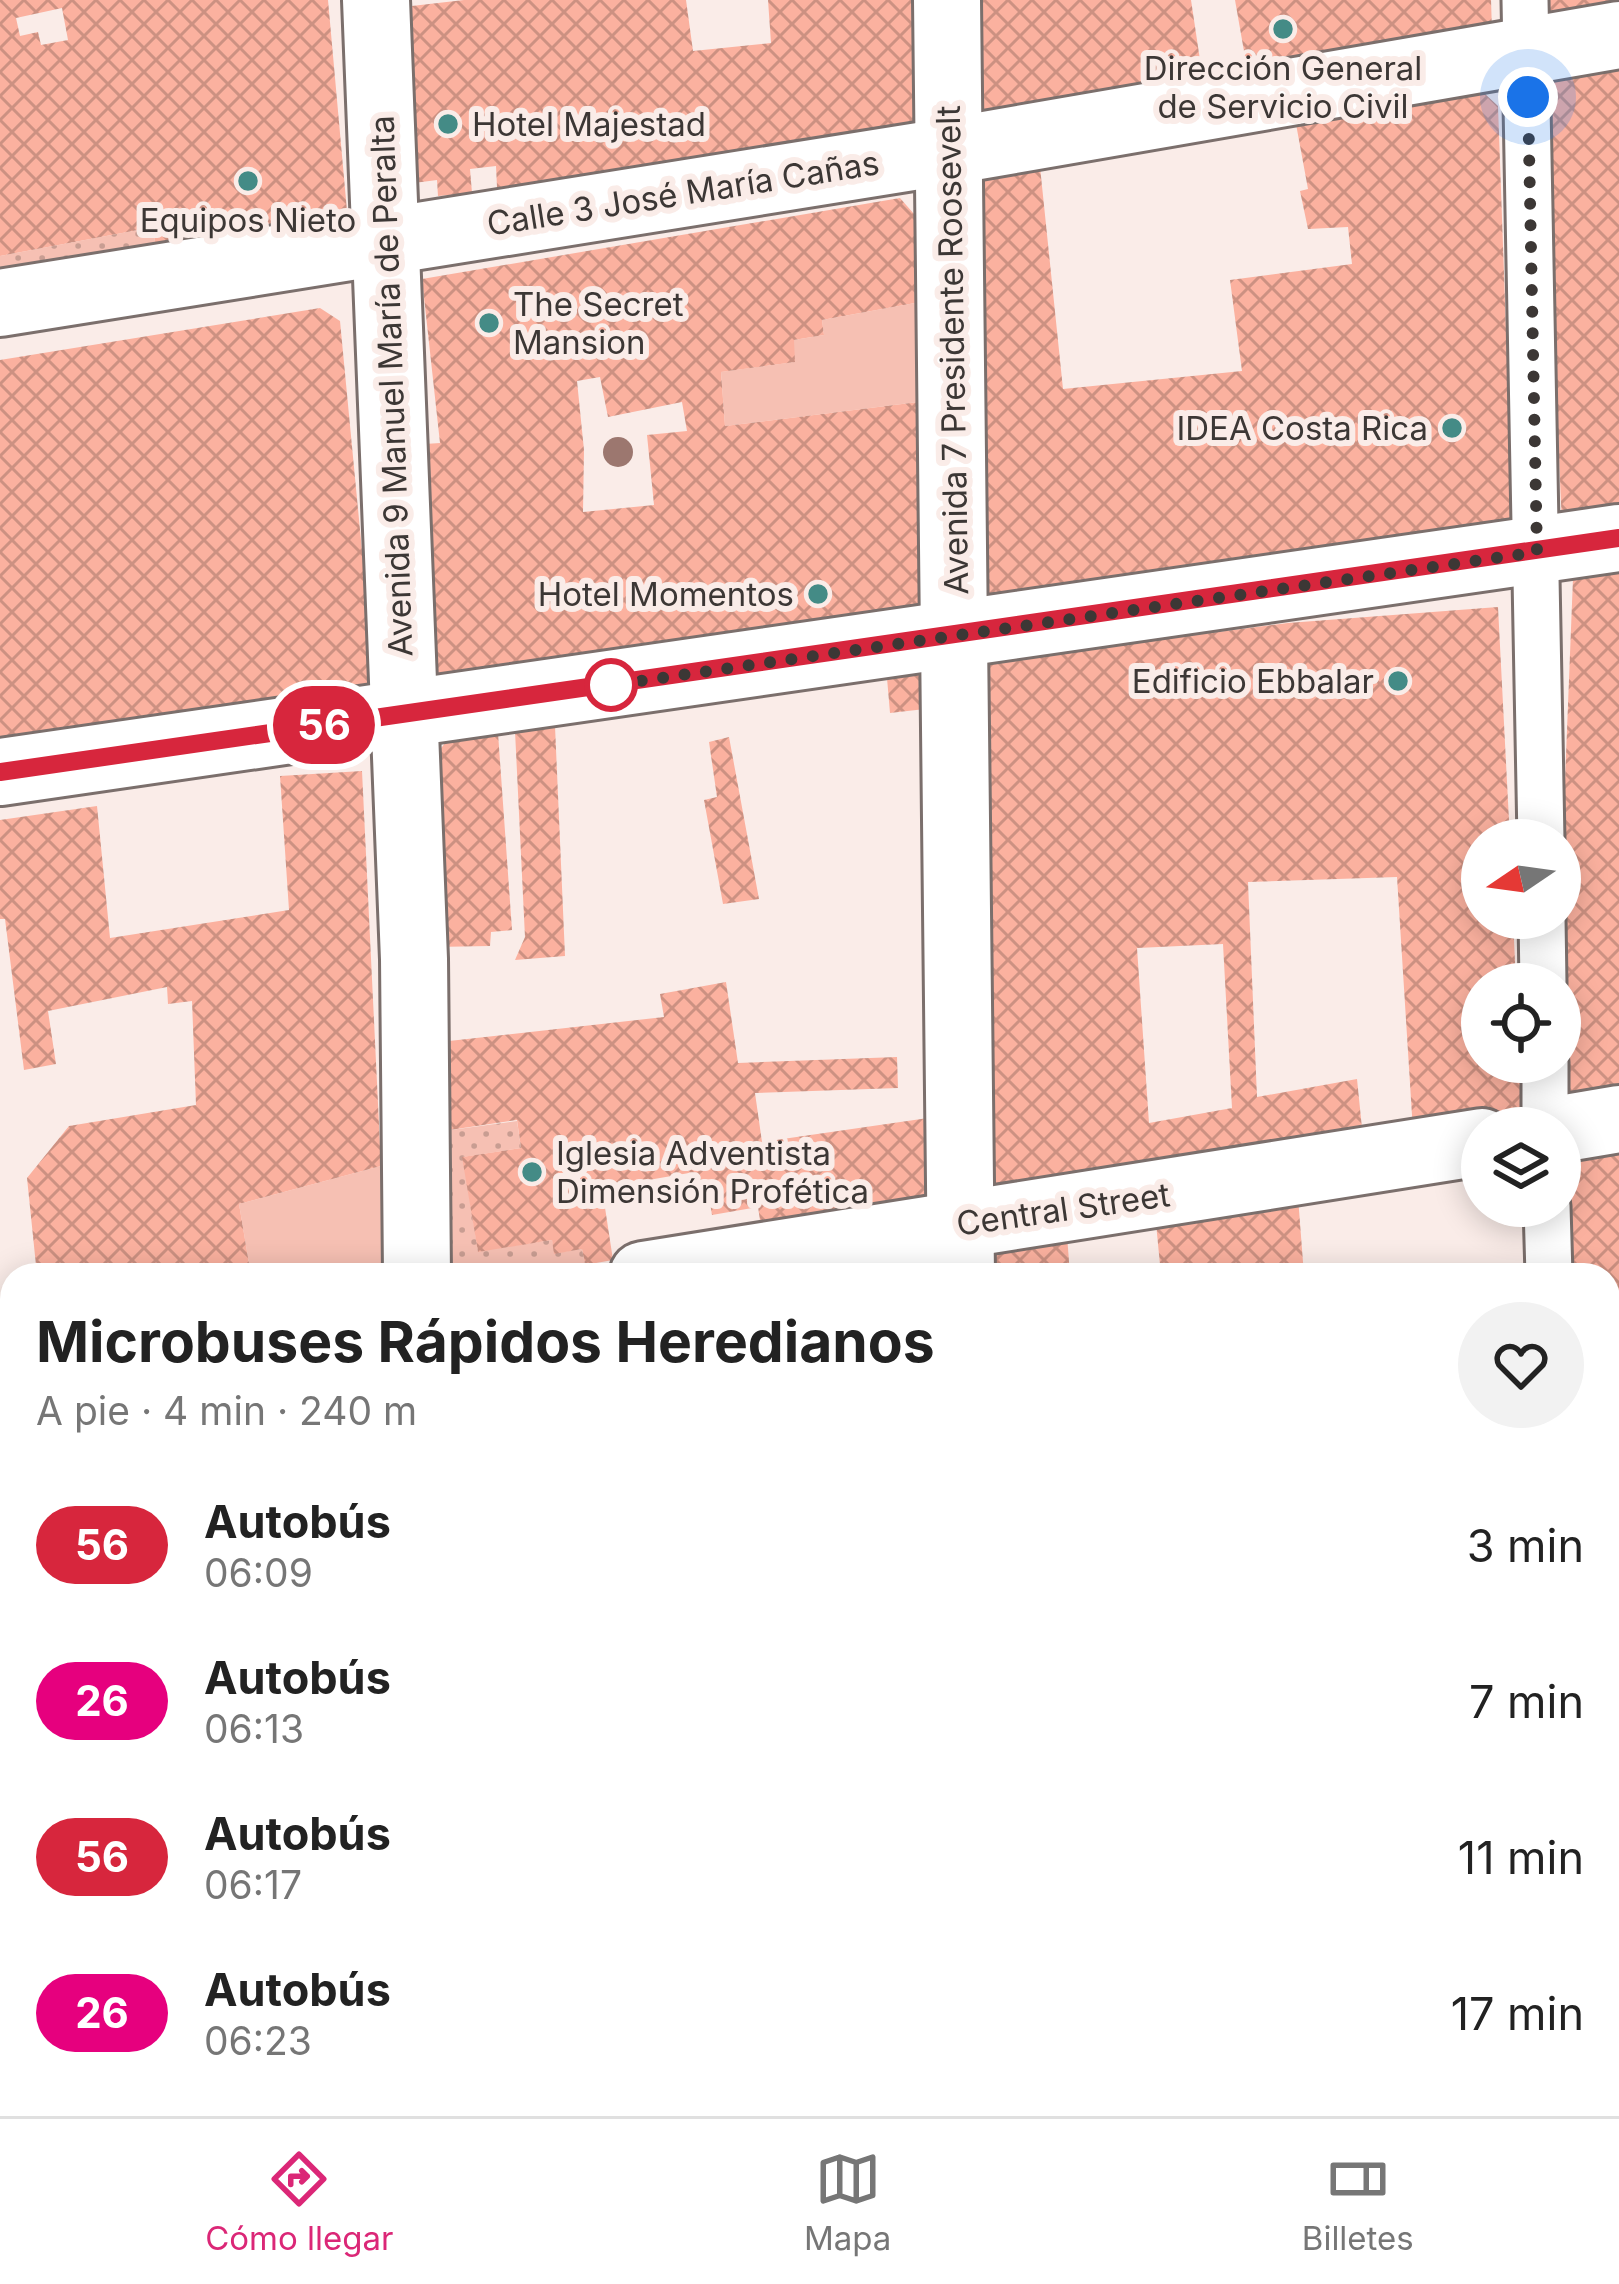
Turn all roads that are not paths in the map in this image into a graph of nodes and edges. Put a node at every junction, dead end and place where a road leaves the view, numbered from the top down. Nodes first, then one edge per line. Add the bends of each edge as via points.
1 (376, 0) edge
2 (947, 0) edge
3 (1526, 26) edge
4 (1619, 35) edge
5 (950, 152) junction
6 (386, 240) junction
7 (0, 303) edge
8 (1619, 538) edge
9 (1537, 552) junction
10 (956, 634) junction
11 (405, 713) junction
12 (0, 772) edge
13 (1541, 819) edge
14 (1619, 1119) edge
15 (1581, 1125) edge
16 (1461, 1146) edge
17 (1548, 1227) edge
18 (961, 1249) edge
19 (417, 1263) edge
20 (790, 1263) edge
21 (1549, 1263) edge

1 - 6 street, Avenida 9 Manuel María de Peralta
2 - 5 street, Avenida 7 Presidente Roosevelt
3 - 4 street, Calle 3 José María Cañas
3 - 5 street, Calle 3 José María Cañas
3 - 9 street
5 - 6 street, Calle 3 José María Cañas
5 - 10 street, Avenida 7 Presidente Roosevelt
6 - 7 street, Calle 3 José María Cañas
6 - 11 street, Avenida 9 Manuel María de Peralta
8 - 9 street
9 - 10 street
9 - 13 street
10 - 11 street
10 - 18 street, Avenida 7 Presidente Roosevelt
11 - 12 street
11 - 19 street, Avenida 9 Manuel María de Peralta
14 - 15 street
16 - 18 street, Central Street
17 - 21 street
18 - 20 street, Central Street

